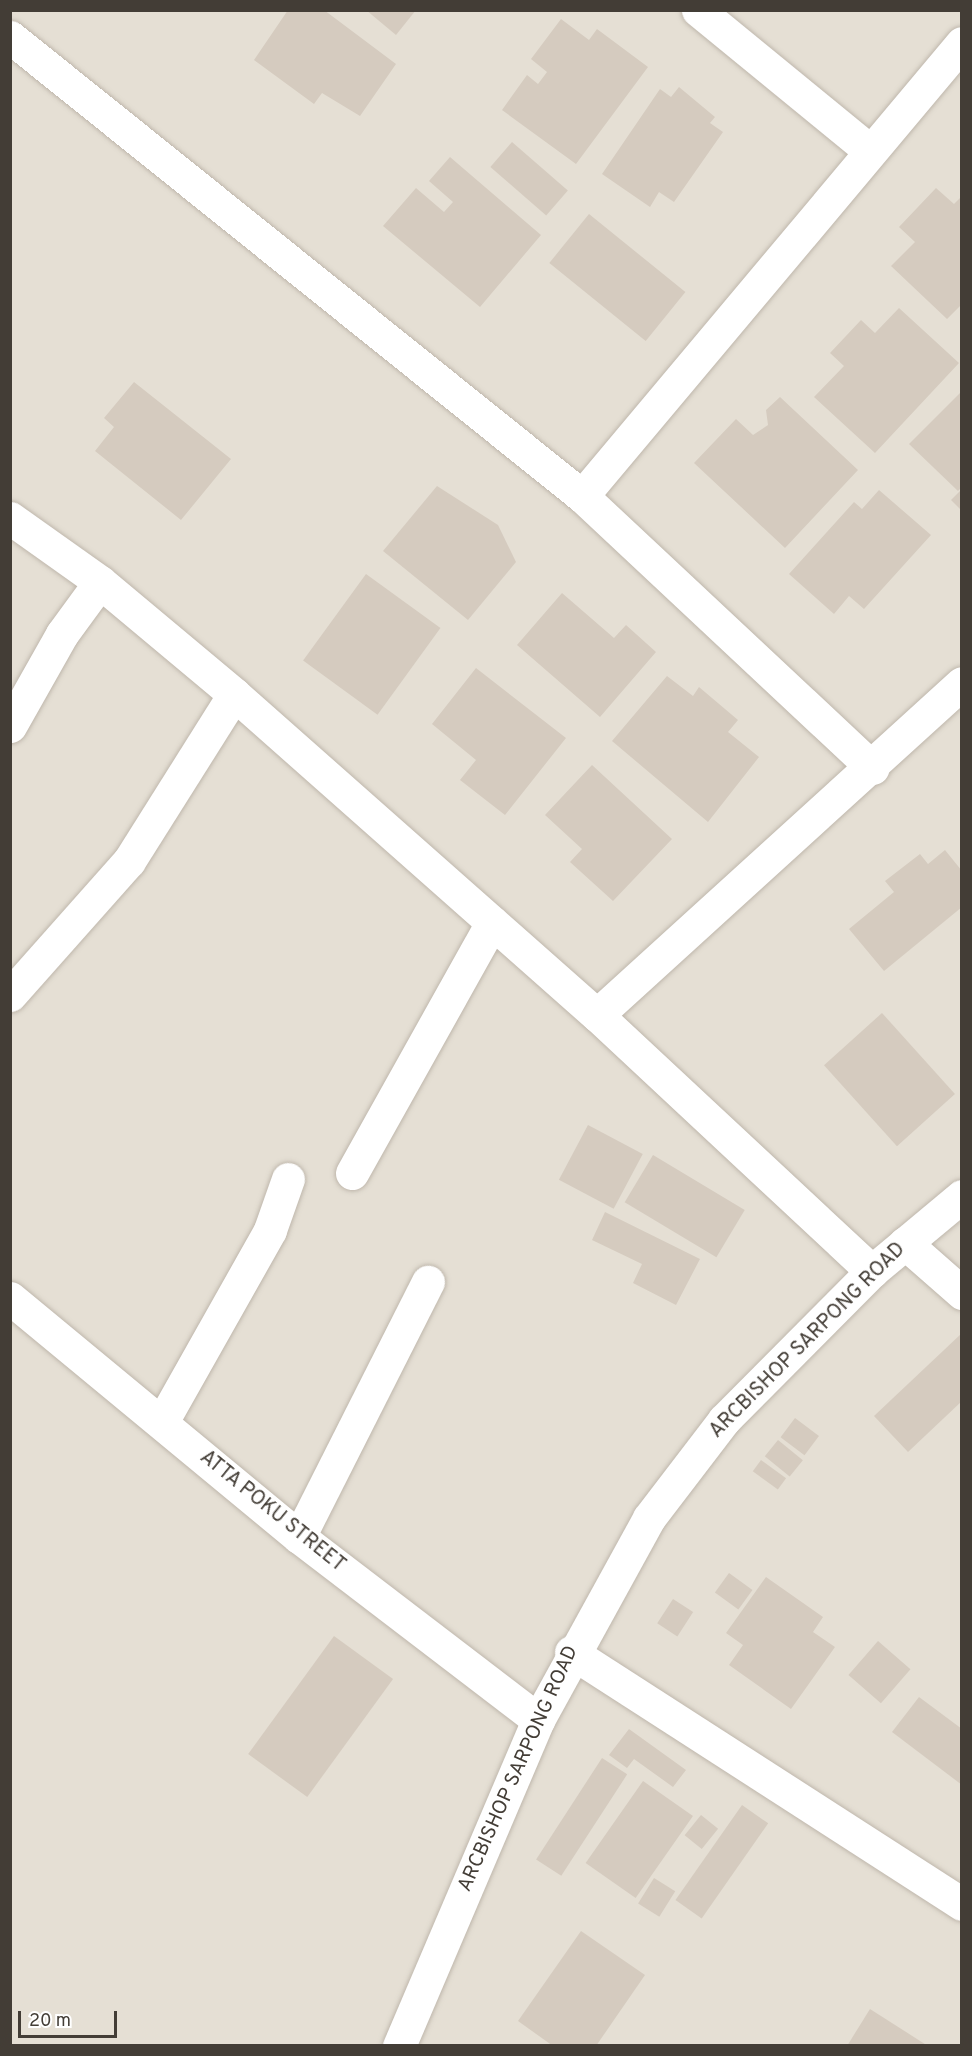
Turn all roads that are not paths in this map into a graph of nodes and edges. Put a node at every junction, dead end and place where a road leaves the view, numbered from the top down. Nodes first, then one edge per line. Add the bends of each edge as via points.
1 (698, 10) edge
2 (10, 37) edge
3 (962, 43) edge
4 (869, 150) junction
5 (582, 496) junction
6 (10, 518) edge
7 (100, 582) junction
8 (962, 683) edge
9 (234, 694) junction
10 (10, 726) edge
11 (873, 768) junction
12 (492, 922) junction
13 (10, 995) edge
14 (597, 1015) junction
15 (352, 1173) dead end
16 (288, 1179) dead end
17 (962, 1196) edge
18 (905, 1243) junction
19 (872, 1271) junction
20 (428, 1282) dead end
21 (962, 1293) edge
22 (10, 1298) edge
23 (162, 1422) junction
24 (299, 1537) junction
25 (571, 1652) junction
26 (538, 1720) junction
27 (962, 1904) edge
28 (399, 2046) edge

1 - 4 street
2 - 5 street
3 - 4 street
4 - 5 street
5 - 11 street
6 - 7 street
7 - 9 street
7 - 10 street via 62,634
8 - 11 street
9 - 12 street
9 - 13 street via 129,861
11 - 14 street
12 - 14 street
12 - 15 street
14 - 19 street
16 - 23 street via 270,1230
17 - 18 street, ARCBISHOP SARPONG ROAD
18 - 19 street, ARCBISHOP SARPONG ROAD
18 - 21 street
19 - 25 street, ARCBISHOP SARPONG ROAD via 717,1429 649,1518
20 - 24 street
22 - 23 street, ATTA POKU STREET
23 - 24 street, ATTA POKU STREET
24 - 26 street, ATTA POKU STREET
25 - 26 street, ARCBISHOP SARPONG ROAD
25 - 27 street
26 - 28 street, ARCBISHOP SARPONG ROAD

